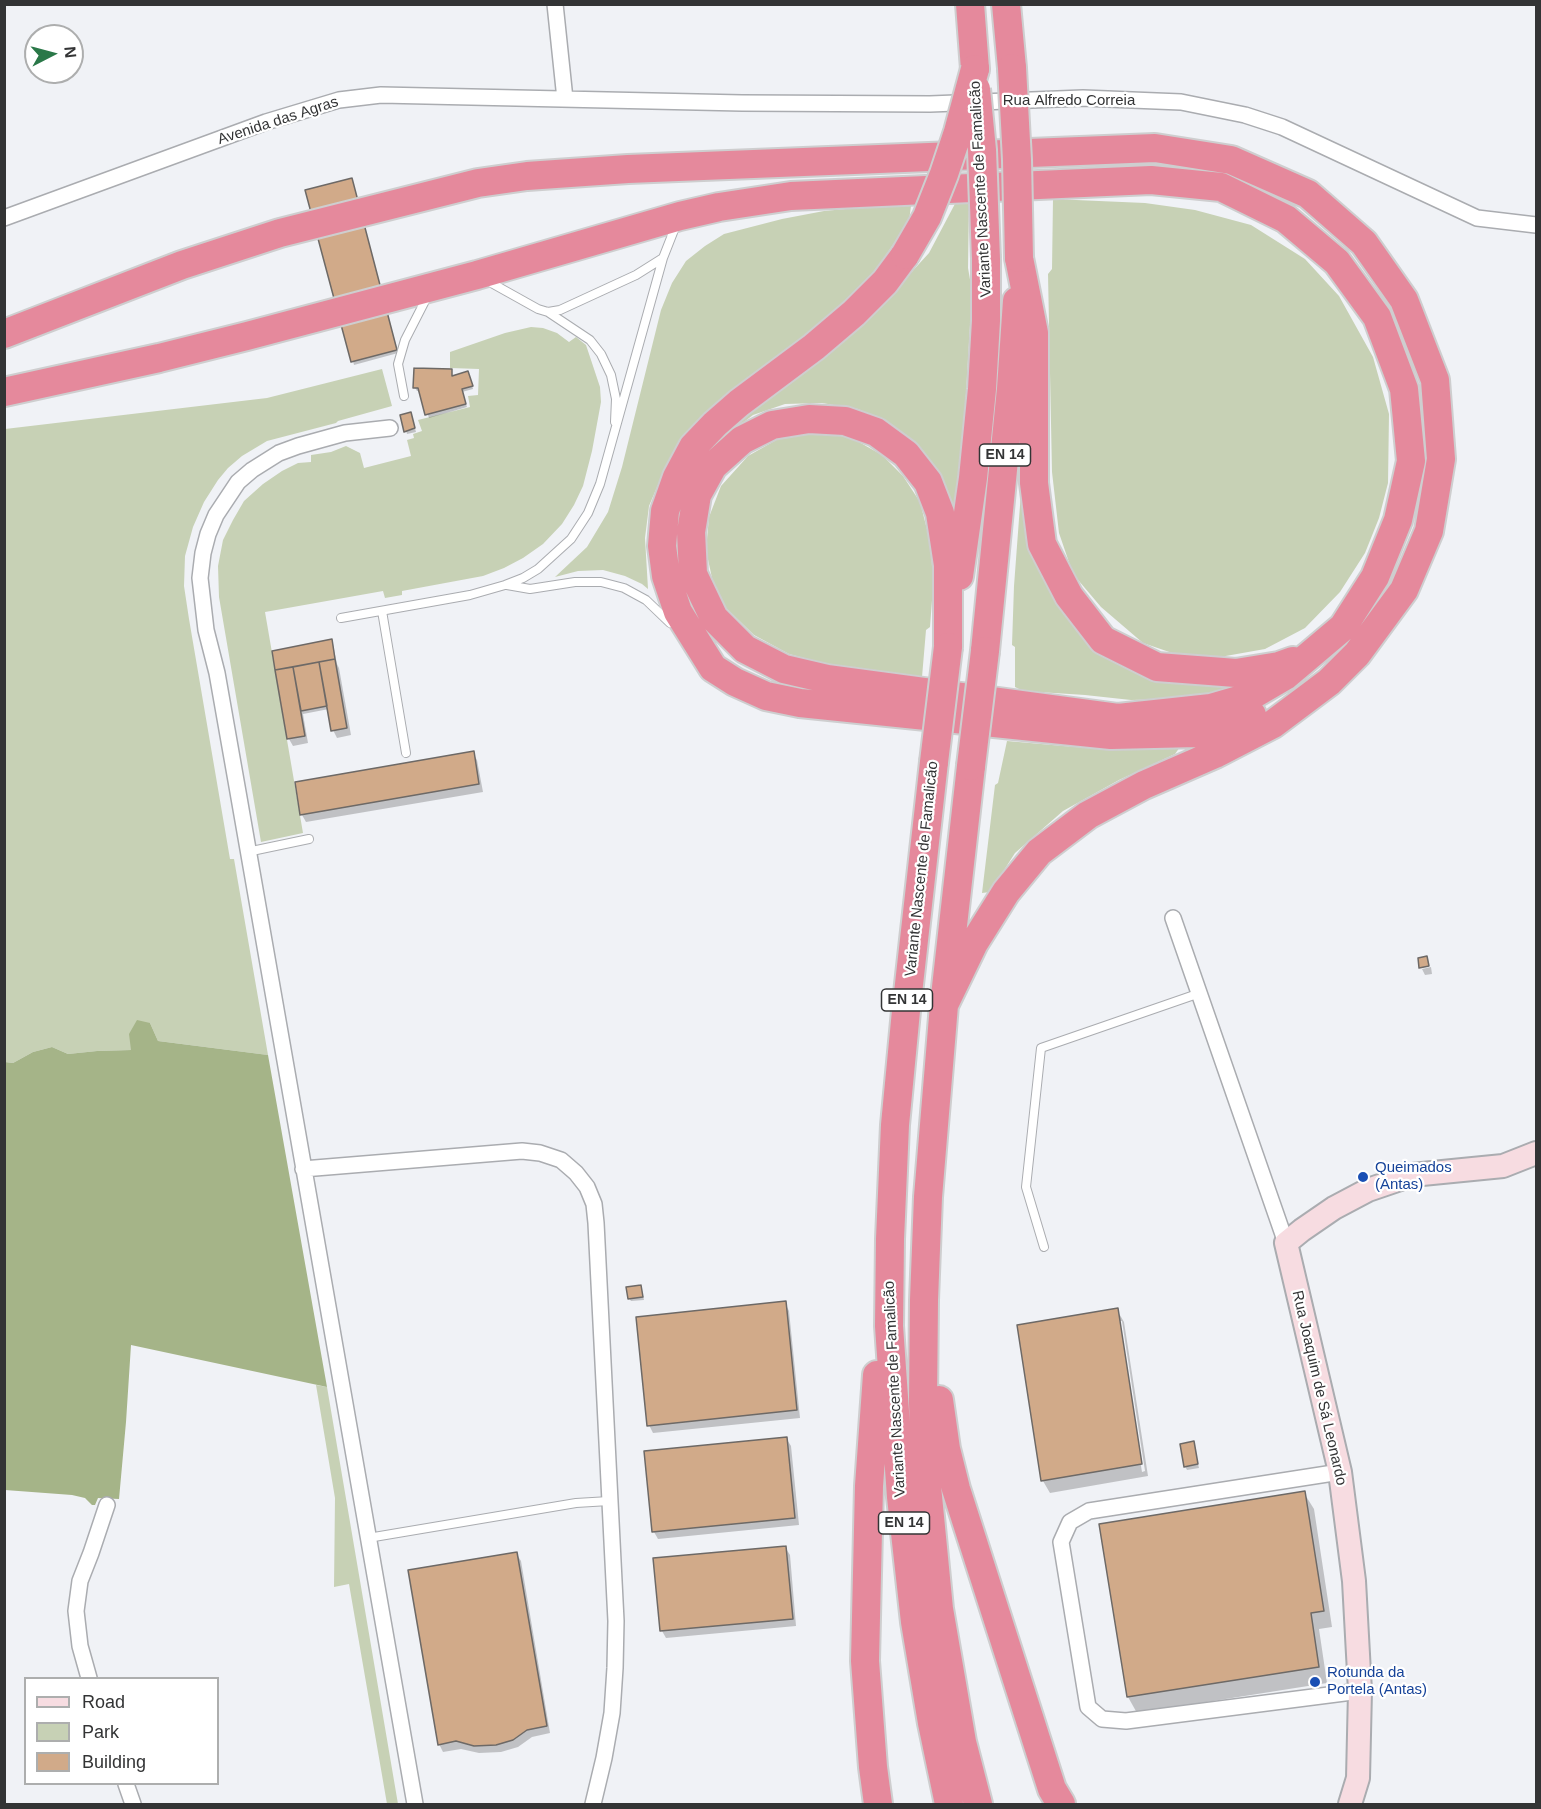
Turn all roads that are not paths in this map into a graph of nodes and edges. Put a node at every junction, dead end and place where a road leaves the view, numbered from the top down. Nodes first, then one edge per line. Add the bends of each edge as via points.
1 (555, 4) edge
2 (970, 4) edge
3 (1006, 4) edge
4 (975, 69) junction
5 (565, 99) junction
6 (680, 216) junction
7 (4, 219) edge
8 (1536, 225) edge
9 (663, 258) junction
10 (1019, 258) junction
11 (477, 275) junction
12 (434, 287) junction
13 (548, 312) junction
14 (4, 333) edge
15 (4, 392) edge
16 (405, 396) dead end
17 (390, 428) dead end
18 (615, 435) junction
19 (505, 585) junction
20 (382, 611) junction
21 (341, 618) dead end
22 (675, 628) dead end
23 (683, 636) dead end
24 (948, 647) junction
25 (1308, 657) junction
26 (713, 668) junction
27 (1329, 682) junction
28 (406, 753) dead end
29 (309, 839) dead end
30 (247, 852) junction
31 (1173, 918) dead end
32 (1200, 993) junction
33 (944, 1005) junction
34 (1536, 1153) edge
35 (303, 1169) junction
36 (890, 1239) junction
37 (1286, 1243) junction
38 (1044, 1247) dead end
39 (924, 1300) junction
40 (1340, 1472) junction
41 (609, 1501) junction
42 (107, 1505) dead end
43 (368, 1538) junction
44 (89, 1677) edge
45 (1360, 1691) junction
46 (126, 1785) edge
47 (133, 1804) edge
48 (415, 1804) edge
49 (593, 1804) edge
50 (878, 1804) edge
51 (950, 1804) edge
52 (978, 1804) edge
53 (1061, 1804) edge
54 (1350, 1804) edge

1 - 5 street
2 - 4 highway, Variante Nascente de Famalicão / EN 14
3 - 10 highway, Variante Nascente de Famalicão / EN 14, bridge
4 - 24 highway, Variante Nascente de Famalicão / EN 14, bridge via 987,259 985,332 973,478
4 - 26 highway, bridge via 944,174 927,217 905,255 854,313 715,424 693,447 677,477 665,511 662,546 666,576 678,612
5 - 7 street, Avenida das Agras via 381,94 339,100 266,122
5 - 8 street, Rua Alfredo Correia via 930,104 1083,98 1181,102 1245,115 1282,128 1477,218
6 - 9 lane
6 - 11 highway
6 - 25 highway via 791,196 1150,180 1221,187 1286,219 1337,262 1377,317 1404,389 1411,461 1398,520 1375,577 1343,627
9 - 13 lane via 599,293
9 - 18 lane
10 - 25 highway via 1034,333 1034,483 1042,544 1069,597 1104,640 1157,668 1236,673
10 - 33 highway, Variante Nascente de Famalicão / EN 14, bridge via 1011,389 985,651
11 - 12 highway
11 - 13 lane
12 - 15 highway via 159,358
12 - 16 lane via 414,321 398,364
13 - 18 lane via 590,340 602,354 616,399
14 - 27 highway via 240,246 391,204 499,180 628,169 1155,148 1231,160 1308,194 1364,243 1404,300 1435,380 1441,459 1429,531 1404,590 1357,654
17 - 30 street via 345,433 298,446 264,462 228,496 208,534 200,578 206,630
18 - 19 lane via 595,499 580,527 543,564
19 - 20 lane
19 - 22 lane via 530,589 601,582 624,588 645,600
20 - 21 lane
20 - 28 lane
23 - 26 lane
24 - 25 highway via 948,565 940,513 928,482 906,454 876,432 845,422 809,419 772,425 742,440 713,466 697,495 691,532 693,574 714,618 745,649 784,669 827,679 1118,718 1211,708 1249,697
24 - 36 highway, Variante Nascente de Famalicão / EN 14, bridge via 895,1125
26 - 27 highway via 766,696 800,703 1111,735 1197,734 1262,712
27 - 33 highway via 1273,724 1088,815 1040,852 1006,892 974,943
29 - 30 lane
30 - 35 street
31 - 32 street
32 - 37 street
32 - 38 lane via 1041,1048 1026,1187
33 - 39 highway, Variante Nascente de Famalicão / EN 14
34 - 37 street via 1503,1166 1412,1175 1368,1190 1334,1208
35 - 41 street via 522,1151 561,1160 576,1173 594,1204 596,1223
35 - 43 street
36 - 50 highway via 870,1475 865,1603 865,1661
36 - 51 highway, Variante Nascente de Famalicão / EN 14 via 889,1326 900,1497 922,1666
37 - 40 street, Rua Joaquim de Sá Leonardo
39 - 52 highway, Variante Nascente de Famalicão / EN 14 via 926,1476 938,1598 962,1742
39 - 53 highway via 946,1449 956,1489 1052,1789
40 - 45 street, Rua Joaquim de Sá Leonardo via 1354,1581
40 - 45 street via 1089,1511 1071,1522 1061,1542 1088,1707 1102,1719 1126,1721
41 - 43 lane via 576,1503
41 - 49 street via 615,1668 612,1713
42 - 44 street via 80,1581 76,1611
43 - 48 street
45 - 54 street, Rua Joaquim de Sá Leonardo via 1358,1778
46 - 47 street

